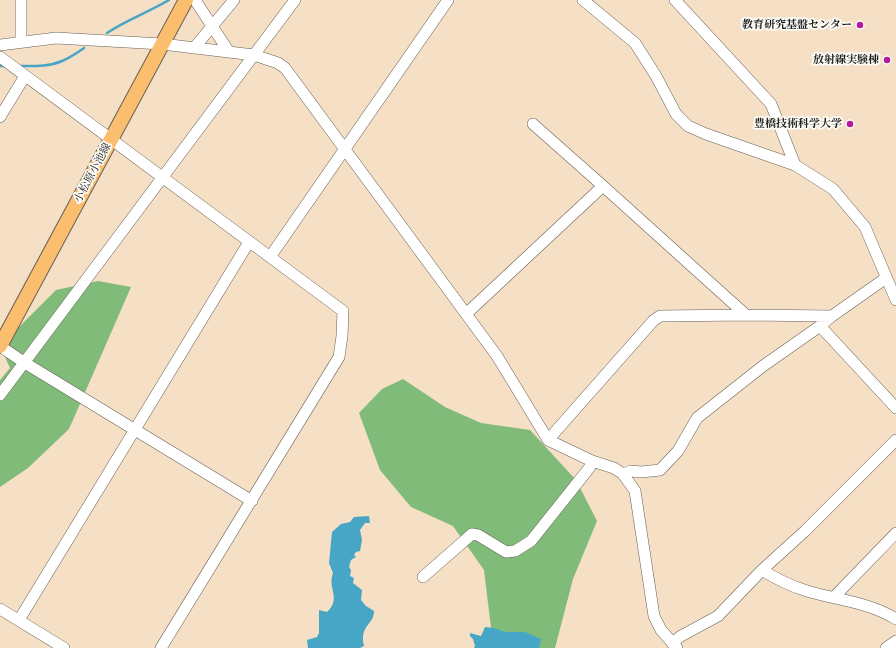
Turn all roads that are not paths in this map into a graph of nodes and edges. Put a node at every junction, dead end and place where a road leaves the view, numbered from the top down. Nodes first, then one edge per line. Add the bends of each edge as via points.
1 (21, 0) edge
2 (186, 0) edge
3 (194, 0) edge
4 (234, 0) edge
5 (295, 0) edge
6 (448, 0) edge
7 (583, 0) edge
8 (675, 0) edge
9 (212, 27) junction
10 (21, 42) junction
11 (162, 44) junction
12 (0, 45) edge
13 (194, 48) junction
14 (229, 52) junction
15 (254, 55) junction
16 (0, 57) edge
17 (25, 76) junction
18 (0, 117) edge
19 (533, 124) dead end
20 (110, 140) junction
21 (344, 149) junction
22 (795, 165) junction
23 (162, 178) junction
24 (603, 186) junction
25 (249, 242) junction
26 (270, 257) junction
27 (886, 278) junction
28 (896, 300) edge
29 (466, 314) junction
30 (746, 315) junction
31 (832, 316) junction
32 (820, 326) junction
33 (0, 346) edge
34 (25, 363) junction
35 (0, 395) edge
36 (896, 408) edge
37 (134, 429) junction
38 (548, 440) junction
39 (896, 440) edge
40 (592, 461) junction
41 (623, 474) junction
42 (252, 501) junction
43 (896, 534) edge
44 (762, 570) junction
45 (423, 577) dead end
46 (834, 597) junction
47 (0, 609) edge
48 (896, 619) edge
49 (19, 620) junction
50 (896, 641) edge
51 (675, 645) edge
52 (64, 648) edge
53 (161, 648) edge
54 (886, 648) edge

1 - 10 street
2 - 11 main road, 小松原小池線
3 - 9 street
4 - 9 street
5 - 15 street
6 - 21 street
7 - 22 street via 635,43 676,114 688,126
8 - 22 street via 771,104
9 - 13 street
9 - 14 street
10 - 11 street via 56,38
10 - 12 street
11 - 13 street
11 - 20 main road, 小松原小池線
13 - 14 street
14 - 15 street
15 - 21 street via 285,68
15 - 23 street
16 - 17 street
17 - 18 street
17 - 20 street
19 - 24 street
20 - 23 street
20 - 33 main road, 小松原小池線
21 - 26 street
21 - 29 street
22 - 27 street via 833,188 865,227
23 - 25 street
23 - 34 street
24 - 29 street
24 - 30 street
25 - 26 street
25 - 37 street
26 - 42 street via 343,310 342,336 339,357
27 - 28 street
27 - 31 street
29 - 38 street via 497,356
30 - 31 street
30 - 38 street via 660,316
31 - 32 street
32 - 36 street
32 - 41 street via 763,366 697,418 678,451 660,470 631,471
33 - 34 street
34 - 35 street
34 - 37 street
37 - 42 street
37 - 49 street
38 - 40 street
39 - 44 street
40 - 41 street via 614,468
40 - 45 street via 590,467 531,541 515,552 506,552 472,534
41 - 51 street via 635,491 654,616 661,630
42 - 53 street
43 - 46 street
44 - 46 street via 778,580 807,591
44 - 51 street via 718,616 681,636
46 - 48 street via 885,612
47 - 49 street
49 - 52 street
50 - 54 street

